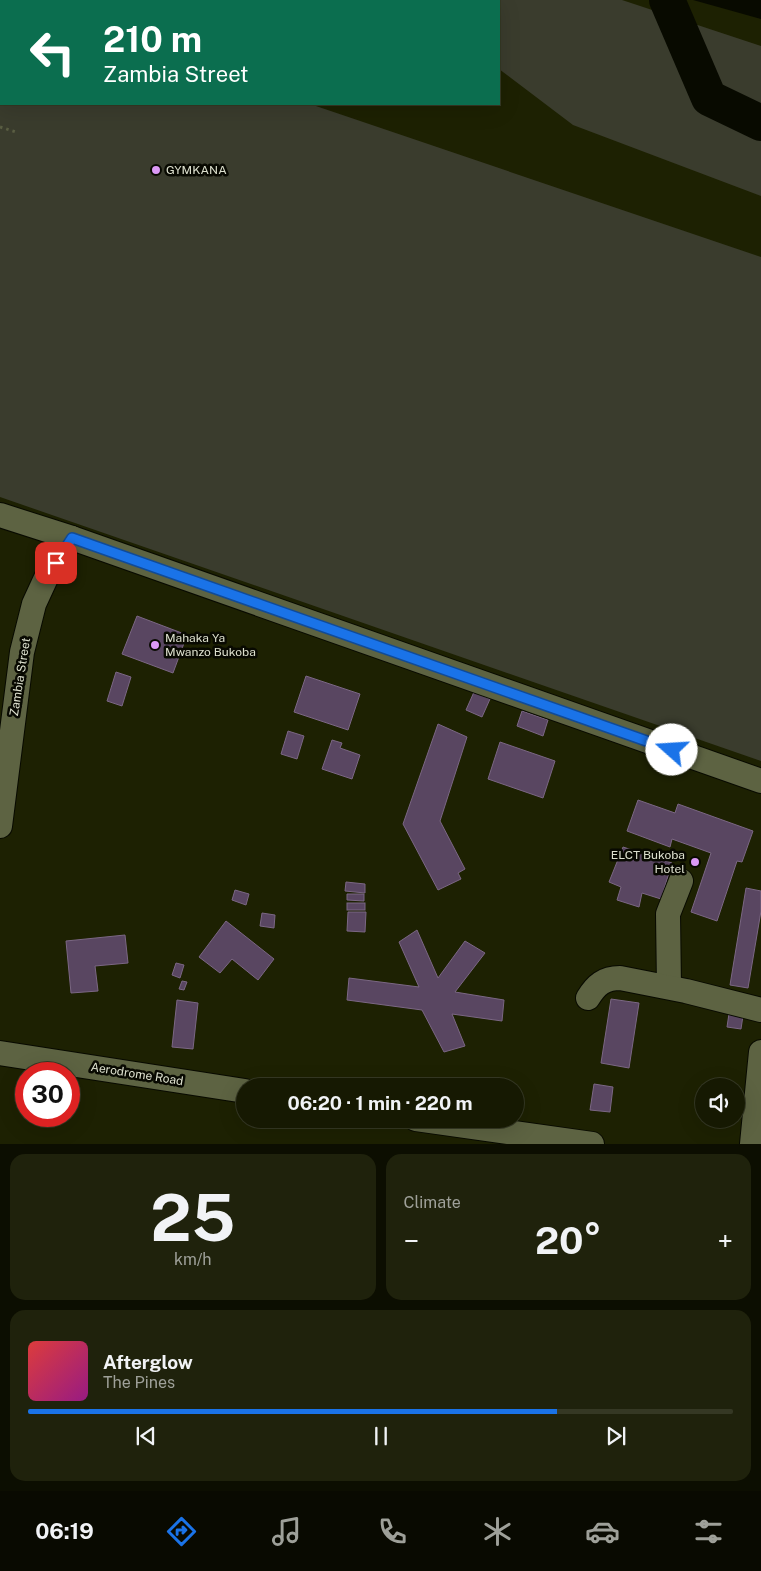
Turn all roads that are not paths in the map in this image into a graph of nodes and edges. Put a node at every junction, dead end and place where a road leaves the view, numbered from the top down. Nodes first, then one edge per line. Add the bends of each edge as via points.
1 (0, 516) edge
2 (72, 538) junction
3 (761, 781) edge
4 (0, 826) edge
5 (681, 881) dead end
6 (669, 987) junction
7 (588, 998) dead end
8 (761, 1010) edge
9 (761, 1052) edge
10 (0, 1053) edge
11 (236, 1089) edge
12 (444, 1128) edge
13 (466, 1135) edge
14 (592, 1144) edge
15 (752, 1144) edge

1 - 2 street
2 - 3 street
2 - 4 street, Zambia Street via 46,578 34,604 22,652
5 - 6 street via 668,914
6 - 7 street via 609,978 594,987
6 - 8 street
9 - 15 street
10 - 11 street, Aerodrome Road
12 - 13 street
13 - 14 street

